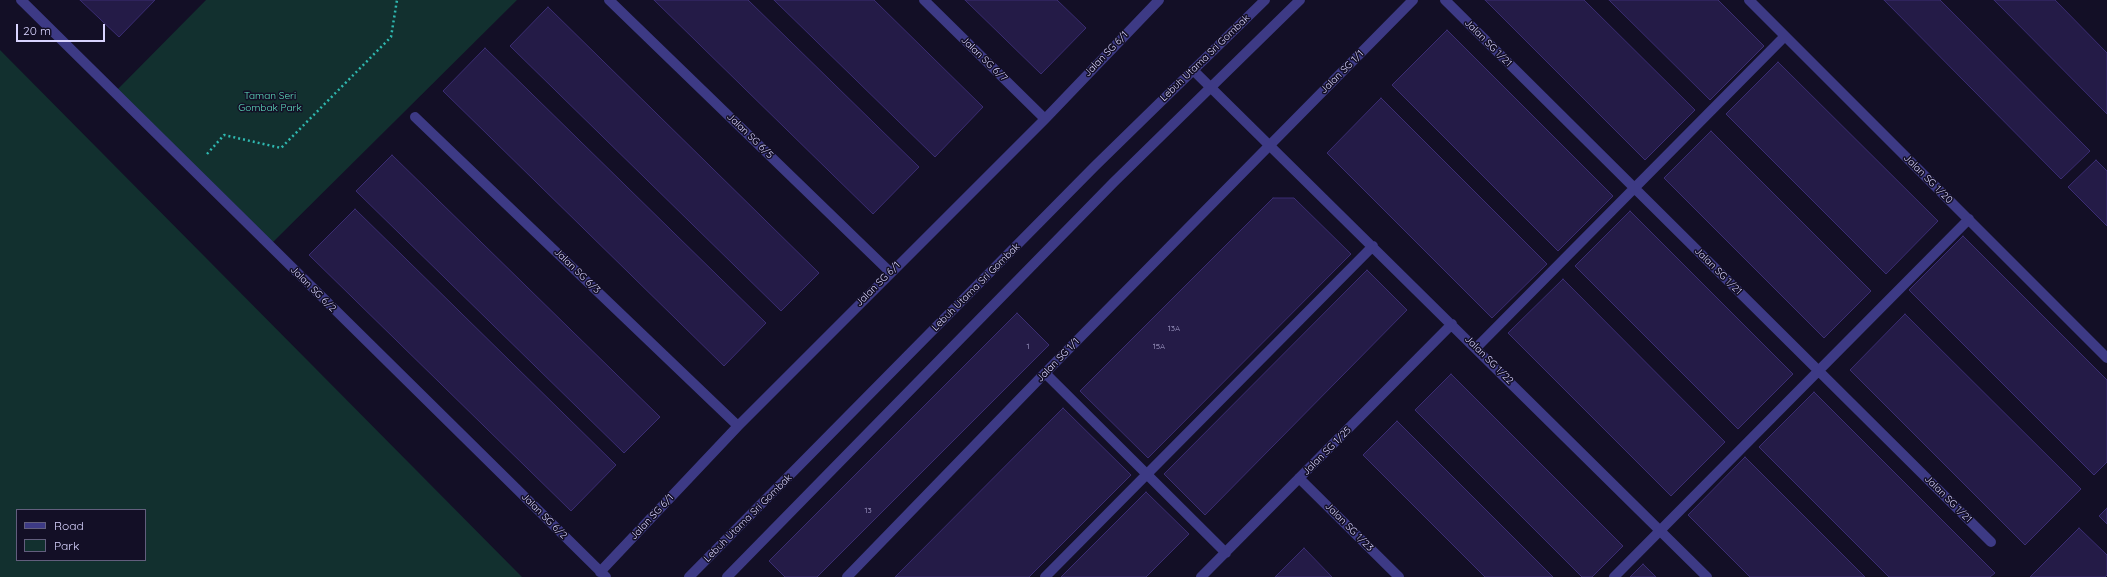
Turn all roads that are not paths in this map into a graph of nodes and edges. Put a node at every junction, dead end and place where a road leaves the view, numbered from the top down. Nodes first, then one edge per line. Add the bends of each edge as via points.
1 (21, 0) edge
2 (609, 0) edge
3 (924, 0) edge
4 (1159, 0) edge
5 (1265, 0) edge
6 (1300, 0) edge
7 (1413, 0) edge
8 (1445, 0) edge
9 (1749, 0) edge
10 (1784, 37) junction
11 (1193, 70) junction
12 (1212, 87) junction
13 (415, 117) dead end
14 (1045, 119) junction
15 (1270, 144) junction
16 (1634, 188) junction
17 (1969, 219) junction
18 (1373, 246) junction
19 (890, 272) junction
20 (1452, 324) junction
21 (1476, 348) junction
22 (2107, 358) edge
23 (1818, 371) junction
24 (1045, 373) junction
25 (738, 426) junction
26 (1147, 474) junction
27 (1300, 478) junction
28 (1660, 530) junction
29 (1991, 542) dead end
30 (1226, 552) junction
31 (603, 574) edge
32 (690, 577) edge
33 (726, 577) edge
34 (847, 577) edge
35 (1045, 577) edge
36 (1201, 577) edge
37 (1399, 577) edge
38 (1614, 577) edge
39 (1707, 577) edge

1 - 31 street, Jalan SG 6/2
2 - 19 street, Jalan SG 6/5
3 - 14 street, Jalan SG 6/7
4 - 14 street, Jalan SG 6/1
5 - 11 street, Lebuh Utama Sri Gombak
6 - 12 street
7 - 15 street, Jalan SG 1/1
8 - 16 street, Jalan SG 1/21
9 - 10 street, Jalan SG 1/20
10 - 16 street
10 - 17 street, Jalan SG 1/20
11 - 12 street
11 - 32 street, Lebuh Utama Sri Gombak
12 - 15 street
12 - 33 street via 1108,188
13 - 25 street, Jalan SG 6/3
14 - 19 street, Jalan SG 6/1
15 - 18 street, Jalan SG 1/22
15 - 24 street, Jalan SG 1/1
16 - 21 street
16 - 23 street, Jalan SG 1/21
17 - 22 street, Jalan SG 1/20
17 - 23 street
18 - 20 street, Jalan SG 1/22
18 - 26 street
19 - 25 street, Jalan SG 6/1
20 - 21 street, Jalan SG 1/22
20 - 27 street, Jalan SG 1/25
21 - 28 street, Jalan SG 1/22
23 - 28 street
23 - 29 street, Jalan SG 1/21
24 - 26 street
24 - 34 street, Jalan SG 1/1
25 - 31 street, Jalan SG 6/1
26 - 30 street
26 - 35 street
27 - 30 street, Jalan SG 1/25
27 - 37 street, Jalan SG 1/23
28 - 38 street
28 - 39 street, Jalan SG 1/22
30 - 36 street, Jalan SG 1/25

